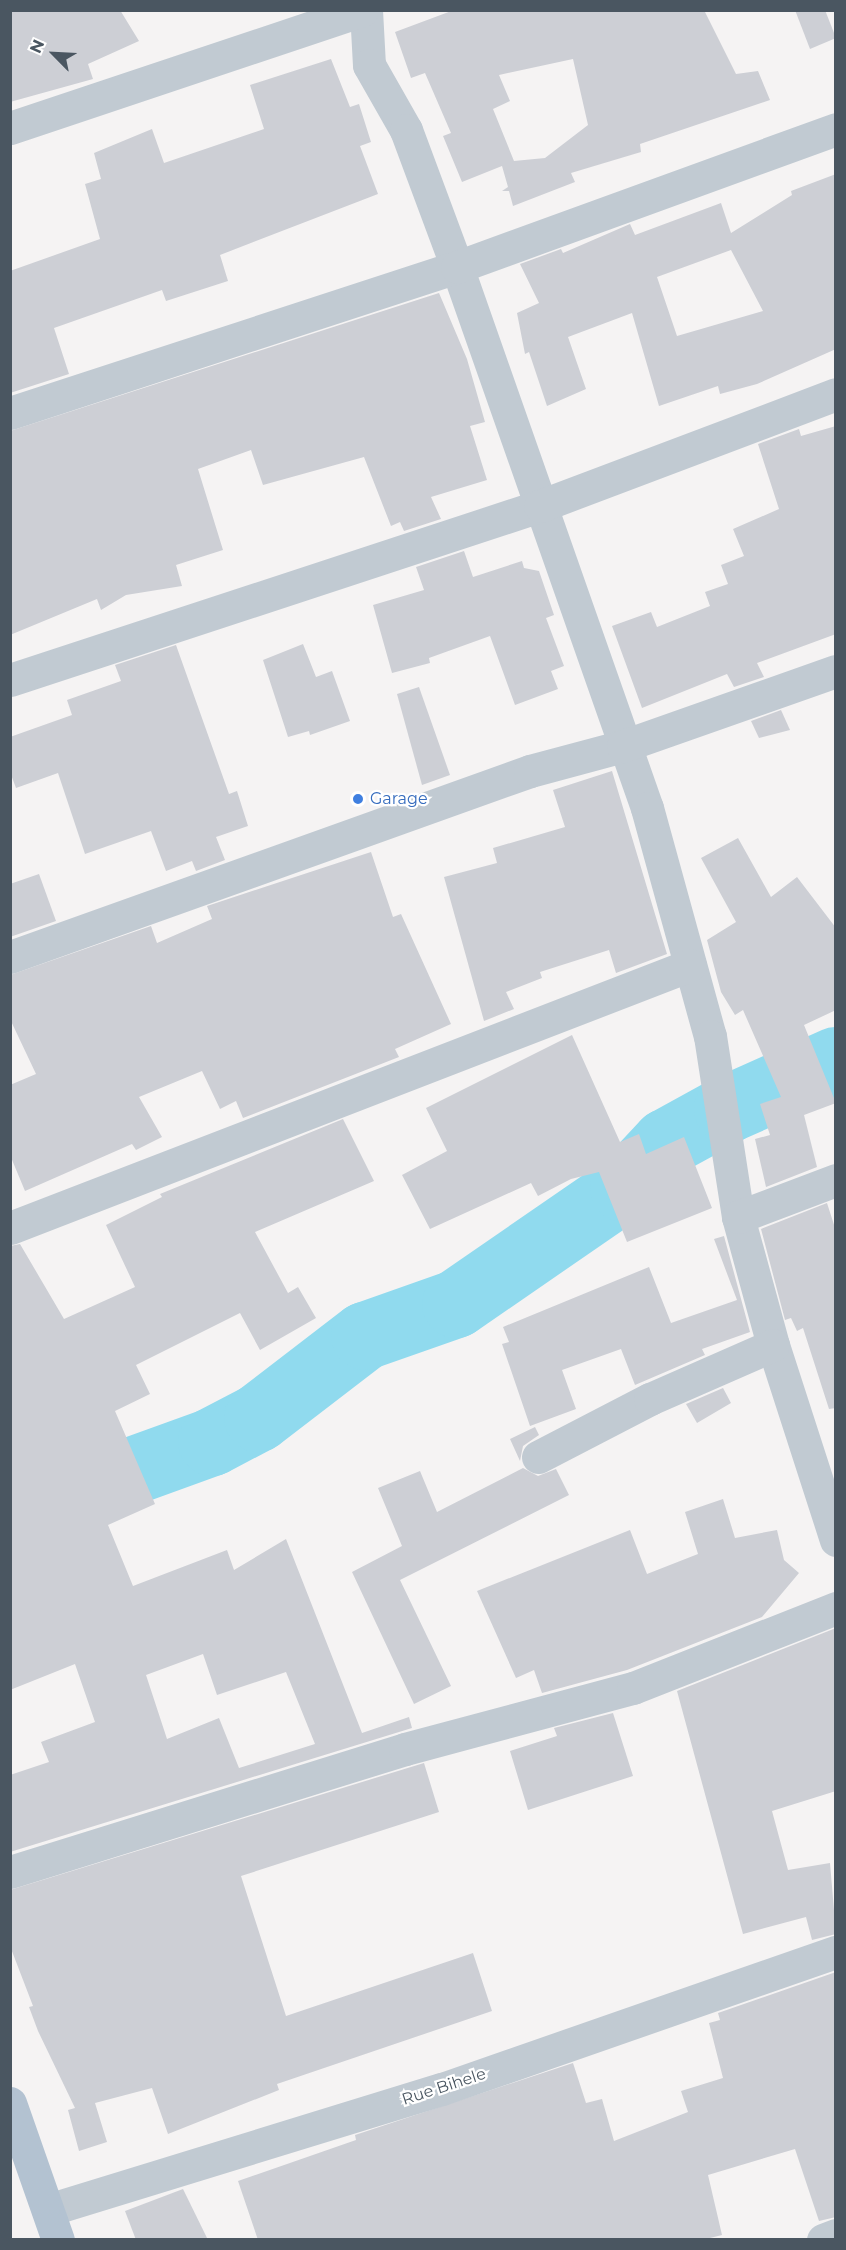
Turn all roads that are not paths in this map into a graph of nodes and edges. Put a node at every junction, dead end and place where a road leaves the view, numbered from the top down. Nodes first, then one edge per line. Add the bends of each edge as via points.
1 (362, 10) edge
2 (366, 10) edge
3 (10, 128) edge
4 (836, 129) edge
5 (457, 267) junction
6 (836, 394) edge
7 (10, 413) edge
8 (540, 506) junction
9 (836, 671) edge
10 (10, 680) edge
11 (623, 746) junction
12 (10, 957) edge
13 (690, 965) junction
14 (836, 1180) edge
15 (738, 1217) junction
16 (10, 1228) edge
17 (773, 1345) junction
18 (538, 1457) dead end
19 (828, 1478) edge
20 (836, 1540) edge
21 (836, 1608) edge
22 (10, 1872) edge
23 (836, 1952) edge
24 (10, 2103) edge
25 (53, 2225) edge
26 (836, 2235) edge
27 (823, 2240) edge

1 - 3 street
2 - 5 street via 369,65 406,130
4 - 5 street
5 - 7 street
5 - 8 street
6 - 8 street
8 - 10 street
8 - 11 street
9 - 11 street
11 - 12 street via 519,775
11 - 13 street via 647,808
13 - 15 street via 710,1036
13 - 16 street
14 - 15 street
15 - 17 street
17 - 18 street via 650,1399
17 - 19 street
19 - 20 street
21 - 22 street via 633,1688 405,1749
23 - 25 street, Rue Bihele
24 - 25 main road
26 - 27 street

